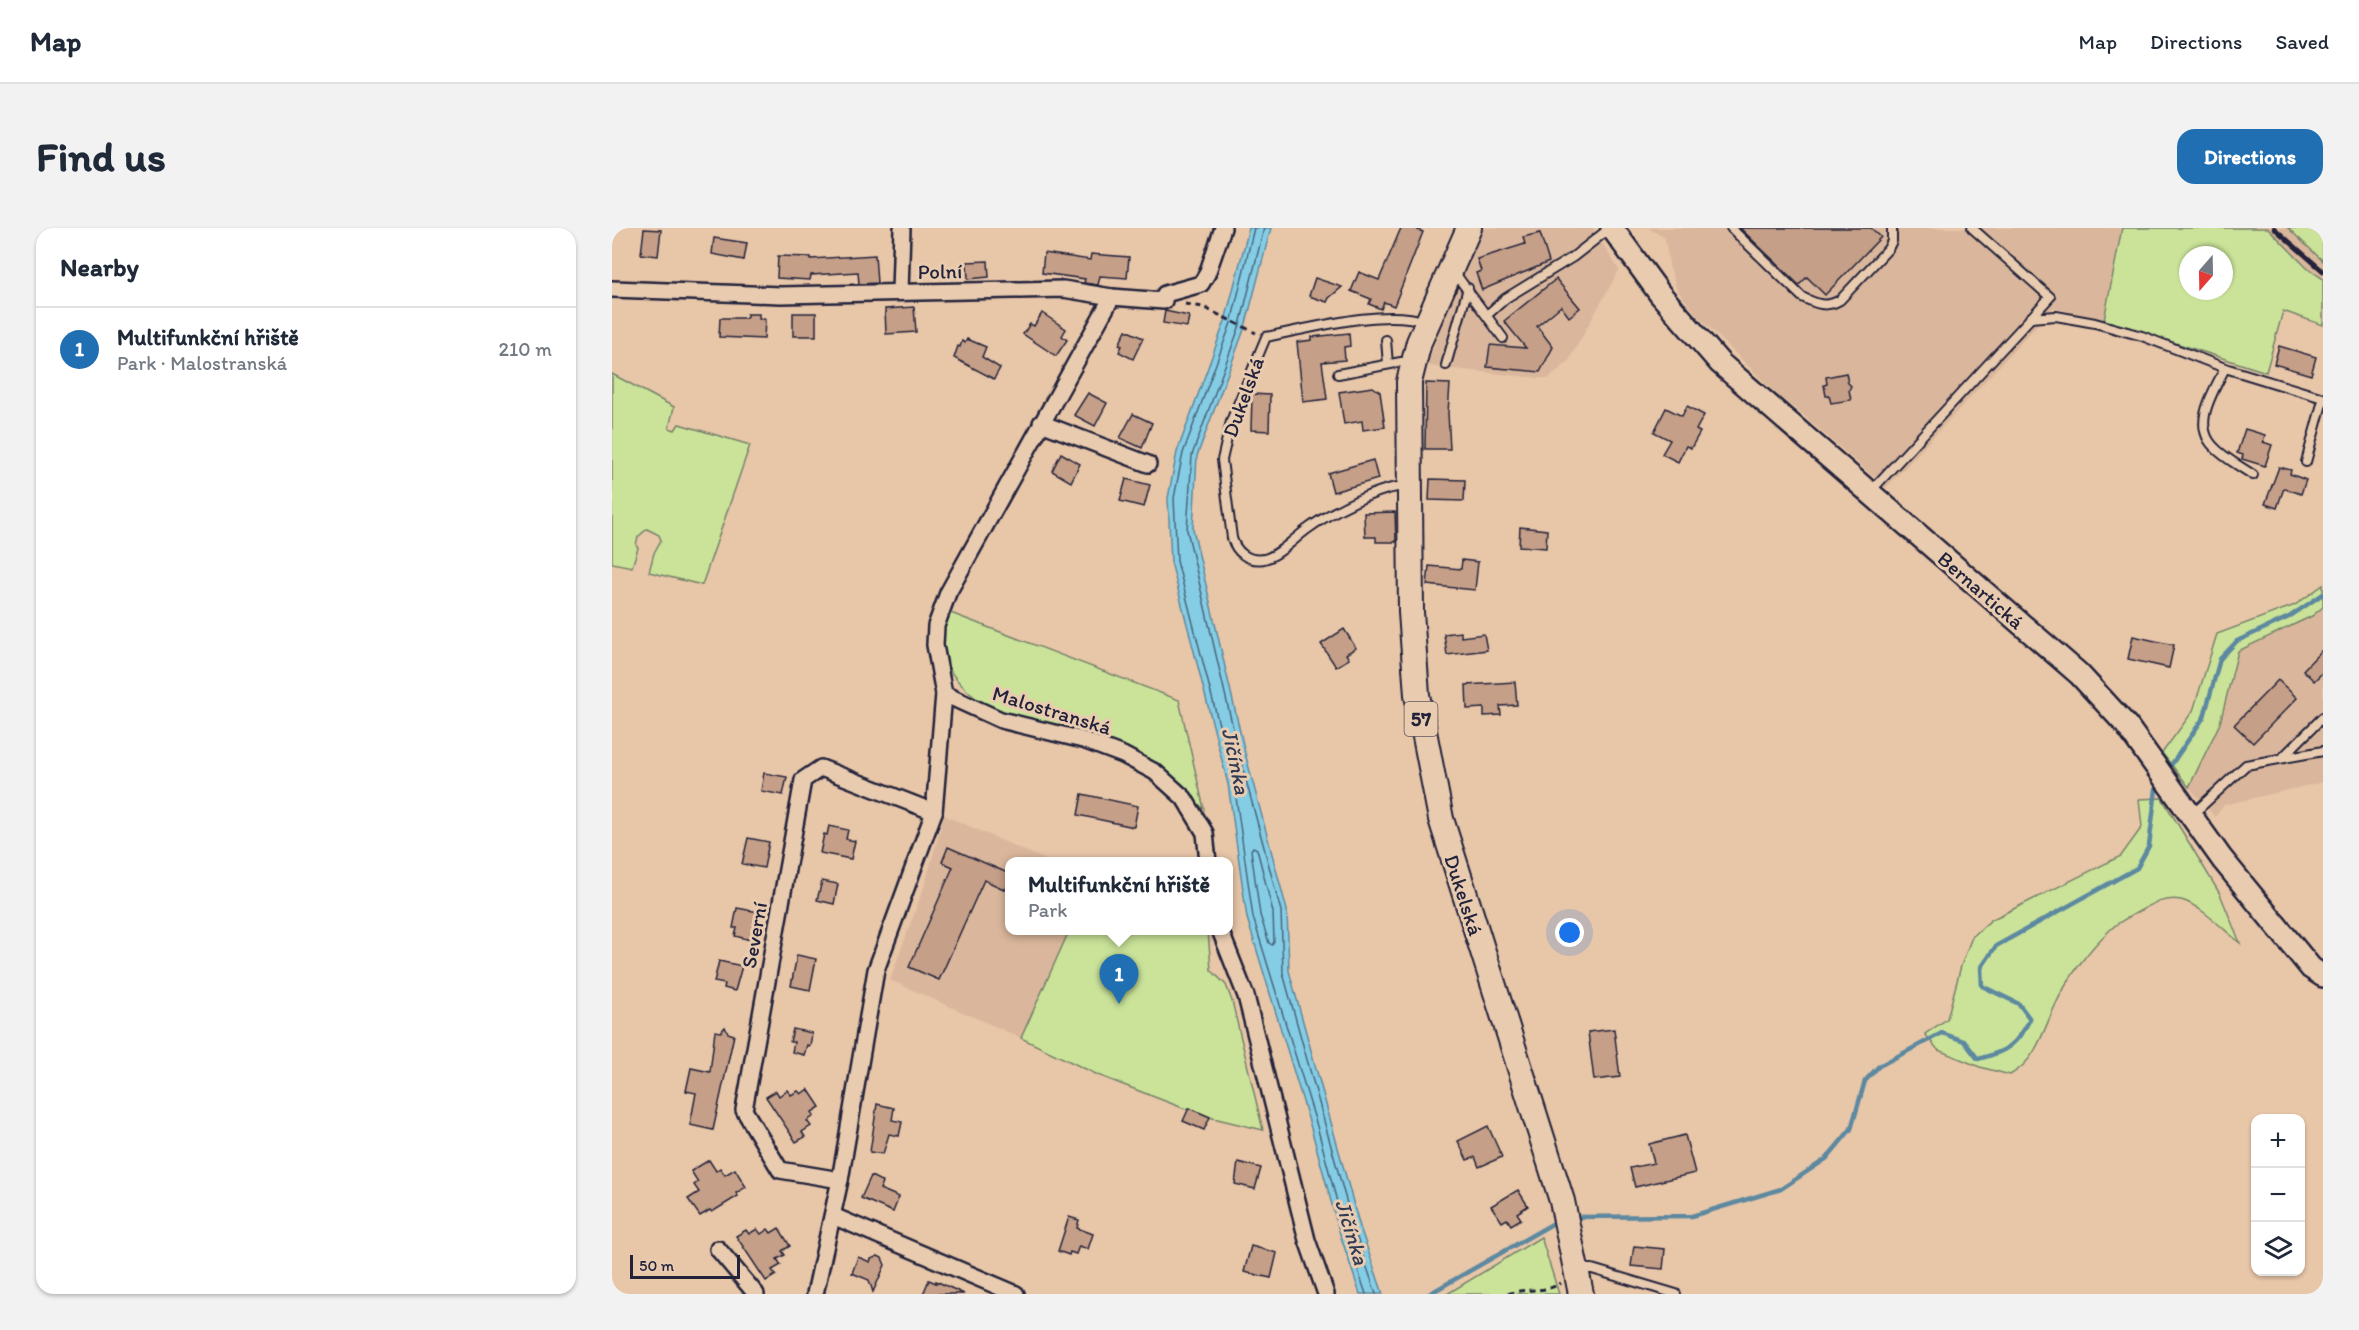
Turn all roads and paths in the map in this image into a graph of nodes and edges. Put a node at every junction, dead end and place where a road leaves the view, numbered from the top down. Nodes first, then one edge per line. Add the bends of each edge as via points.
1 (902, 228) edge
2 (1222, 228) edge
3 (1469, 228) edge
4 (1611, 228) edge
5 (1731, 228) edge
6 (1892, 228) edge
7 (1972, 228) edge
8 (1451, 269) junction
9 (1468, 288) junction
10 (612, 289) edge
11 (900, 292) junction
12 (1112, 297) junction
13 (1203, 307) dead end
14 (1487, 315) junction
15 (2031, 318) junction
16 (1427, 323) junction
17 (1263, 335) junction
18 (1503, 338) dead end
19 (1386, 340) dead end
20 (1413, 362) junction
21 (1388, 364) junction
22 (1446, 365) dead end
23 (2225, 368) junction
24 (1338, 374) dead end
25 (2323, 399) edge
26 (1041, 423) junction
27 (2306, 462) dead end
28 (1148, 464) dead end
29 (2253, 475) dead end
30 (1409, 486) junction
31 (1869, 493) junction
32 (944, 694) junction
33 (2323, 717) edge
34 (2323, 752) edge
35 (2280, 759) junction
36 (934, 812) junction
37 (2192, 815) junction
38 (1208, 857) edge
39 (1222, 935) edge
40 (2323, 976) edge
41 (840, 1180) junction
42 (832, 1216) junction
43 (718, 1249) dead end
44 (1575, 1281) edge
45 (1540, 1292) edge
46 (756, 1294) edge
47 (815, 1294) edge
48 (1016, 1294) edge
49 (1326, 1294) edge
50 (1508, 1294) edge
51 (1676, 1294) edge

1 - 11 street
2 - 12 street, Polní via 1200,284 1165,294 1164,301
3 - 8 main road, Dukelská / 57
4 - 14 lane via 1574,257 1506,298
4 - 31 street, Bernartická via 1660,294 1720,363
5 - 6 lane via 1803,297 1831,306 1888,249
7 - 15 lane via 2050,297
8 - 9 lane
8 - 16 main road, Dukelská / 57
9 - 14 lane
9 - 22 lane
10 - 11 street, Polní via 781,295
11 - 12 street, Polní via 1063,289
12 - 26 street
13 - 17 path
14 - 18 lane
15 - 23 lane via 2056,316 2095,322
15 - 31 lane
16 - 17 lane via 1415,318 1363,320
16 - 20 main road, Dukelská / 57
17 - 30 lane, Dukelská via 1231,421 1222,460 1228,517 1238,550 1249,558 1264,559 1359,500 1396,486
19 - 21 lane
20 - 21 lane
20 - 30 main road, Dukelská / 57 via 1408,403
21 - 24 lane
23 - 25 lane
23 - 29 lane via 2203,420 2205,432 2213,447
25 - 27 lane
26 - 28 street
26 - 32 street via 948,592 936,626 935,645
30 - 44 main road, Dukelská / 57 via 1413,654 1432,777 1452,859 1562,1201
31 - 37 street, Bernartická via 2077,667 2127,726
32 - 36 street
32 - 38 street, Malostranská via 1001,720 1083,740 1124,755 1155,772 1184,798 1205,833
33 - 35 lane
34 - 35 lane
35 - 37 lane via 2246,765
36 - 41 street via 876,970
36 - 41 street, Severní via 821,768 803,780 744,1110 780,1170
37 - 40 street, Bernartická via 2311,968
39 - 49 street via 1246,996 1307,1240
41 - 42 street
42 - 47 street
42 - 48 street
43 - 46 street
44 - 45 path
44 - 51 lane via 1592,1269
45 - 50 path via 1518,1290

